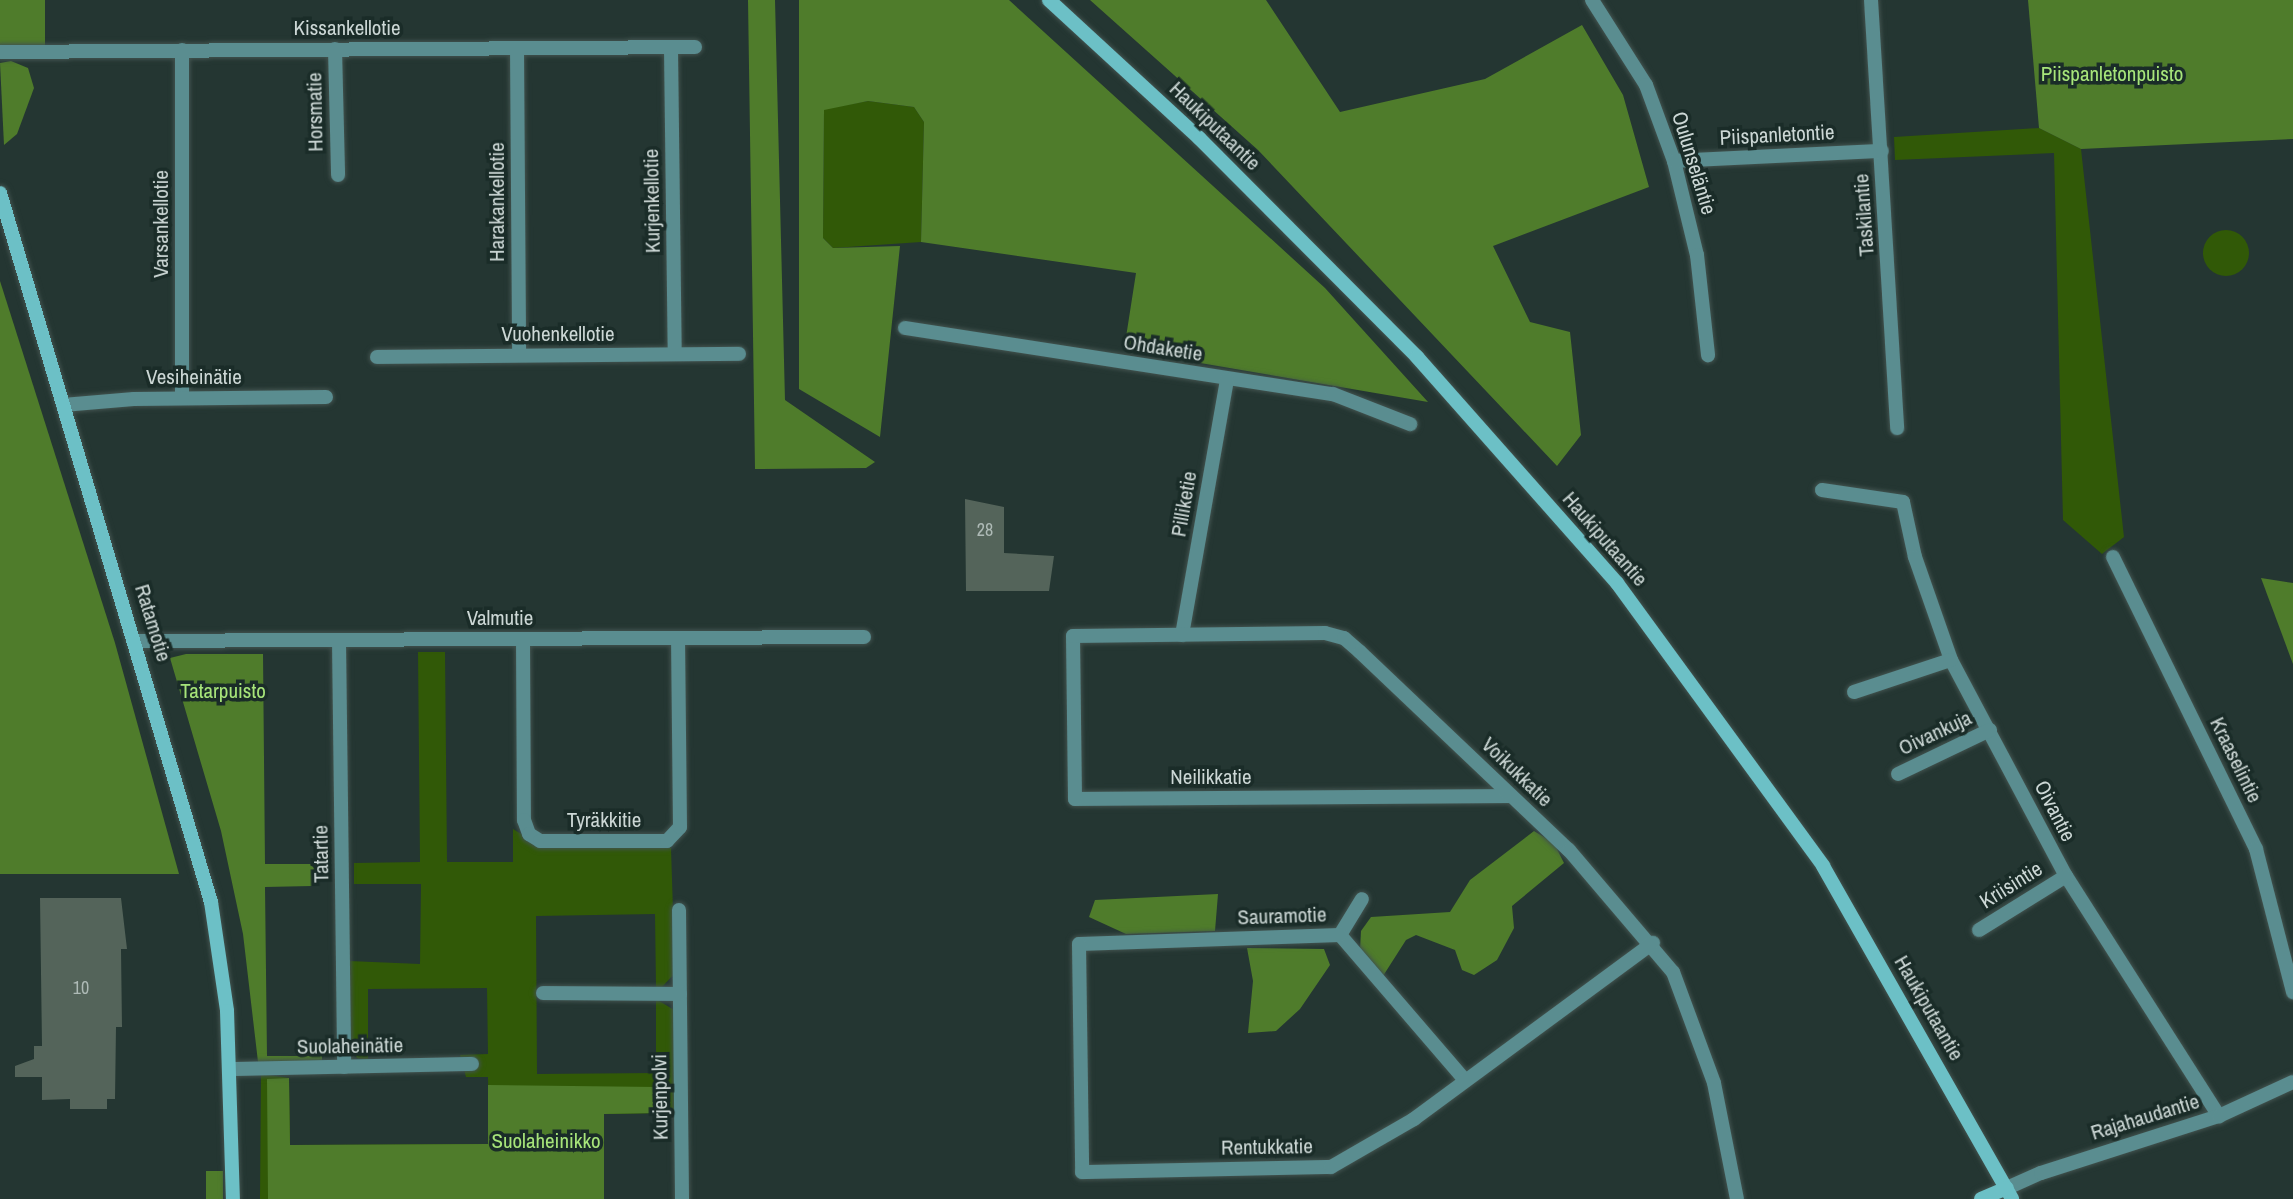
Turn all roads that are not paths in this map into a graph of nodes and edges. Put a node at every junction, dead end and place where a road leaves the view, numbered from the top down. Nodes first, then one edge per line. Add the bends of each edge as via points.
1 (1049, 0) edge
2 (1591, 0) edge
3 (1871, 0) edge
4 (695, 47) dead end
5 (517, 48) junction
6 (671, 48) junction
7 (335, 49) junction
8 (182, 50) junction
9 (0, 52) edge
10 (1882, 151) junction
11 (1674, 161) junction
12 (338, 175) dead end
13 (0, 193) edge
14 (905, 328) dead end
15 (675, 354) junction
16 (739, 354) dead end
17 (519, 355) junction
18 (1709, 355) dead end
19 (377, 357) dead end
20 (1227, 380) junction
21 (326, 397) dead end
22 (182, 398) junction
23 (63, 405) junction
24 (1410, 424) dead end
25 (1898, 428) dead end
26 (1822, 489) dead end
27 (2113, 557) dead end
28 (1182, 635) junction
29 (1073, 636) joint
30 (864, 637) dead end
31 (678, 638) junction
32 (523, 639) junction
33 (340, 640) junction
34 (137, 641) junction
35 (1951, 660) junction
36 (1854, 692) dead end
37 (1990, 730) junction
38 (1898, 774) dead end
39 (1509, 796) junction
40 (2066, 876) junction
41 (1362, 899) dead end
42 (679, 910) dead end
43 (1979, 930) dead end
44 (1340, 935) junction
45 (1653, 943) junction
46 (1079, 944) joint
47 (2293, 992) edge
48 (543, 993) dead end
49 (680, 994) junction
50 (471, 1064) dead end
51 (344, 1067) junction
52 (230, 1069) junction
53 (1464, 1079) junction
54 (2293, 1082) edge
55 (2219, 1116) junction
56 (2010, 1194) edge
57 (233, 1199) edge
58 (682, 1199) edge
59 (1737, 1199) edge
60 (1981, 1199) edge

1 - 56 main road, Haukiputaantie via 1199,138 1417,358 1617,583 1823,866
2 - 11 street, Oulunseläntie via 1646,85
3 - 10 street, Taskilantie
4 - 6 street, Kissankellotie
5 - 6 street, Kissankellotie
5 - 7 street, Kissankellotie
5 - 17 street, Harakankellotie
6 - 15 street, Kurjenkellotie
7 - 8 street, Kissankellotie
7 - 12 street, Horsmatie
8 - 9 street, Kissankellotie
8 - 22 street, Varsankellotie
10 - 11 street, Piispanletontie
10 - 25 street, Taskilantie
11 - 18 street, Oulunseläntie via 1697,255
13 - 23 main road, Ratamotie
14 - 20 street, Ohdaketie
15 - 16 street, Vuohenkellotie
15 - 17 street, Vuohenkellotie
17 - 19 street, Vuohenkellotie
20 - 24 street, Ohdaketie via 1333,394
20 - 28 street, Pilliketie
21 - 22 street, Vesiheinätie
22 - 23 street, Vesiheinätie
23 - 34 main road, Ratamotie
26 - 35 street, Oivantie via 1903,502 1915,557
27 - 47 street, Kraaselintie via 2256,849
28 - 29 street, Voikukkatie
28 - 39 street, Voikukkatie via 1325,633 1344,638
29 - 39 street, Neilikkatie via 1075,799
30 - 31 street, Valmutie
31 - 32 street, Valmutie
31 - 32 street, Tyräkkitie via 680,827 678,836 667,841 540,841 529,834 524,820
32 - 33 street, Valmutie
33 - 34 street, Valmutie
33 - 51 street, Tatartie
34 - 52 main road, Ratamotie via 211,902
35 - 36 street
35 - 37 street, Oivantie
37 - 38 street, Oivankuja
37 - 40 street, Oivantie
39 - 45 street, Voikukkatie via 1569,850
40 - 43 street, Kriisintie
40 - 55 street, Oivantie
41 - 44 street
42 - 49 street, Kurjenpolvi
44 - 46 street, Sauramotie
44 - 53 street, Sauramotie
45 - 53 street, Rentukkatie
45 - 59 street, Voikukkatie via 1673,972 1714,1083
46 - 53 street, Rentukkatie via 1082,1172 1331,1167 1414,1119
48 - 49 street
49 - 58 street, Kurjenpolvi
50 - 51 street, Suolaheinätie
51 - 52 street, Suolaheinätie
52 - 57 main road, Ratamotie
54 - 55 street, Rajahaudantie
55 - 56 street, Rajahaudantie via 2041,1172
56 - 60 main road

